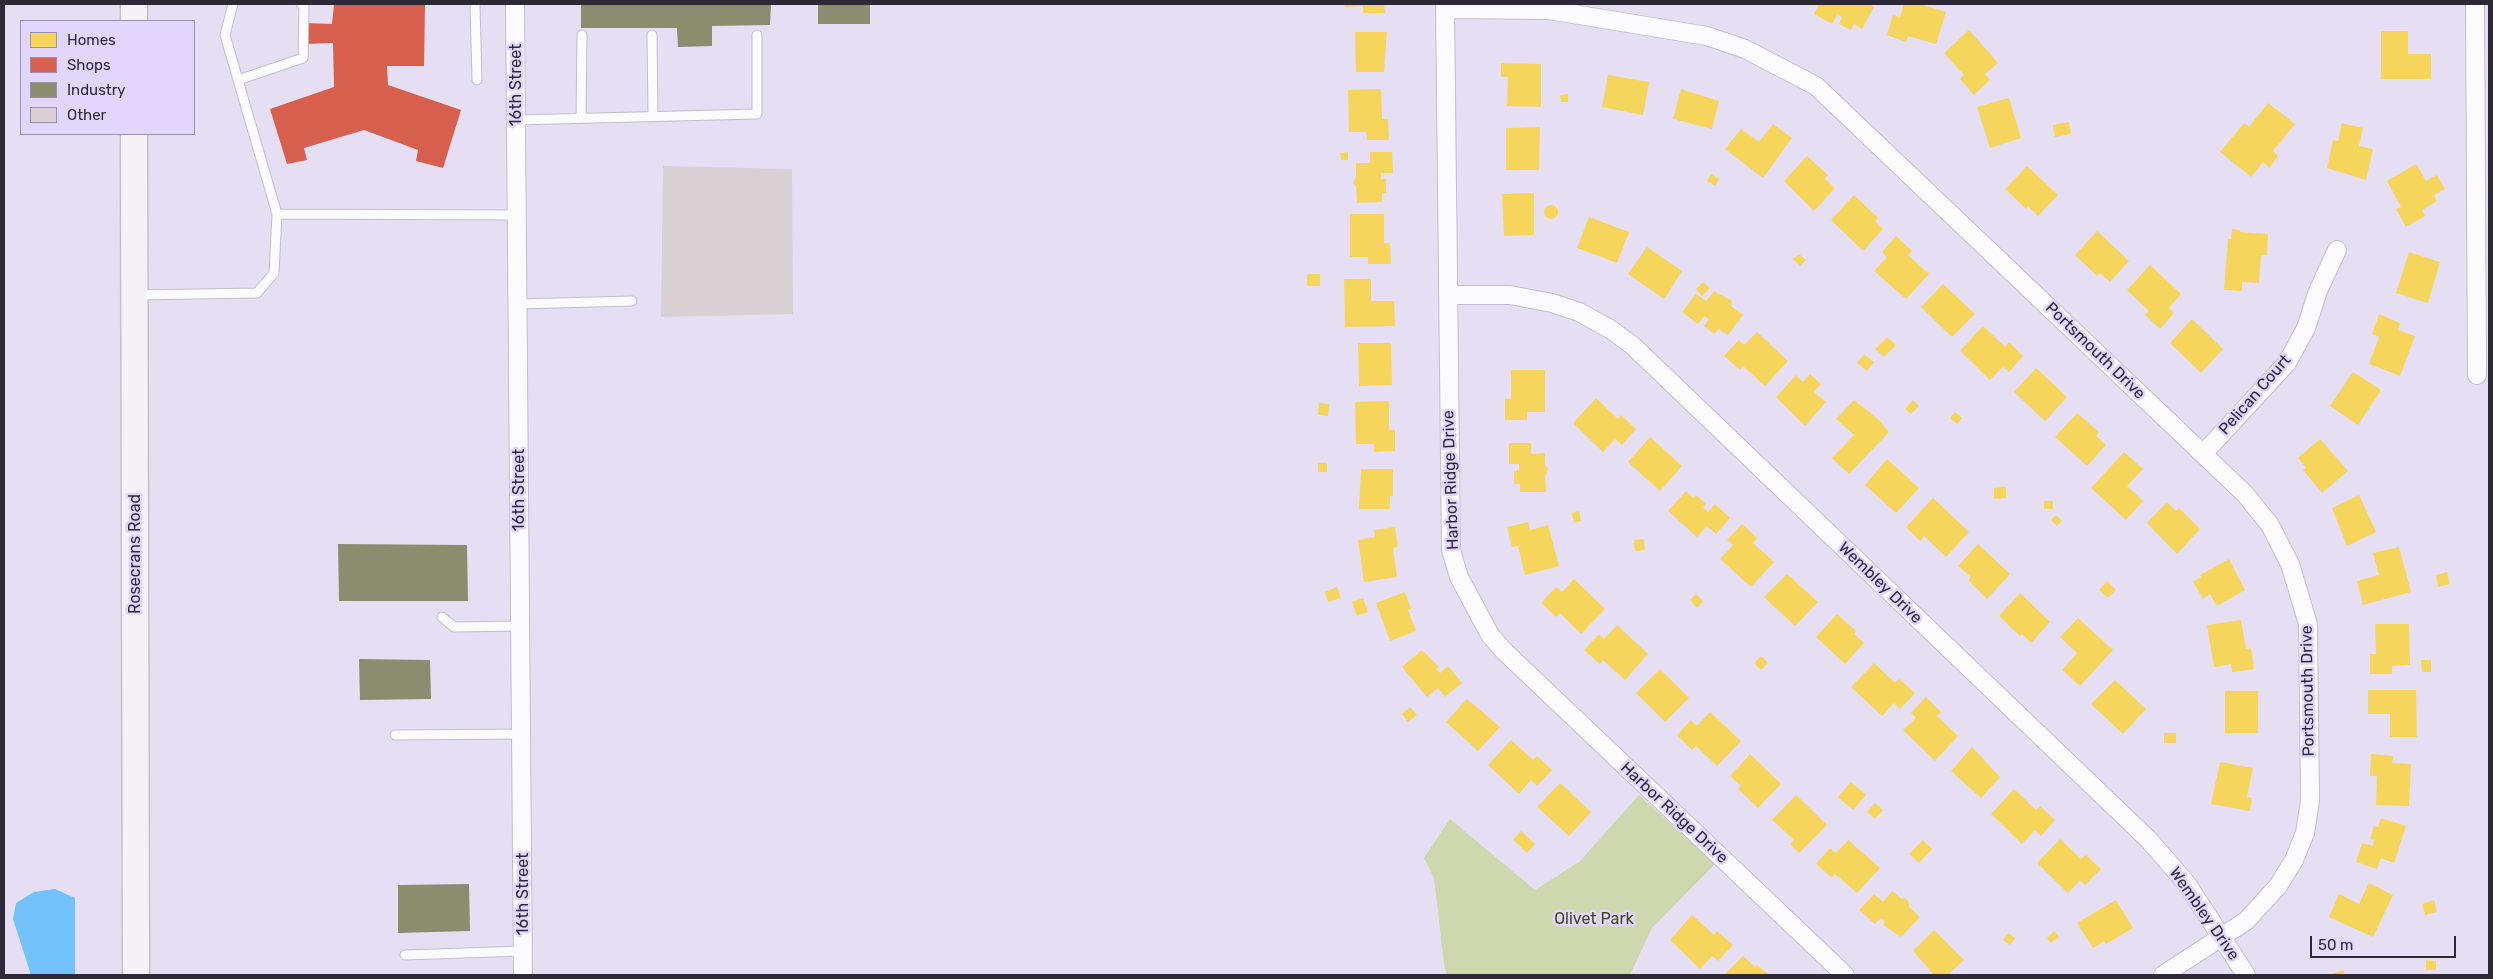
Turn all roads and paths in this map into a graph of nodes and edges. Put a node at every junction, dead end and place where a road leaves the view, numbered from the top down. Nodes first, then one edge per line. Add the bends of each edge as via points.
1 (134, 4) edge
2 (233, 4) edge
3 (301, 4) edge
4 (475, 4) edge
5 (515, 4) edge
6 (2475, 4) edge
7 (1445, 6) edge
8 (134, 20) edge
9 (582, 35) dead end
10 (652, 35) dead end
11 (757, 35) dead end
12 (238, 80) junction
13 (477, 80) dead end
14 (653, 116) junction
15 (581, 118) junction
16 (516, 120) junction
17 (134, 135) edge
18 (277, 214) junction
19 (517, 215) junction
20 (2336, 250) dead end
21 (134, 295) junction
22 (1448, 295) junction
23 (632, 301) dead end
24 (518, 304) junction
25 (2477, 375) dead end
26 (2203, 454) junction
27 (442, 617) dead end
28 (520, 626) junction
29 (521, 734) junction
30 (395, 735) dead end
31 (2222, 937) junction
32 (523, 951) junction
33 (405, 955) dead end
34 (136, 975) edge
35 (523, 975) edge
36 (1845, 975) edge
37 (2163, 975) edge
38 (2246, 975) edge

1 - 8 main road
2 - 12 lane via 225,35
3 - 12 lane via 304,7 304,58
4 - 13 lane
5 - 16 street, 16th Street
6 - 25 street
7 - 22 street, Harbor Ridge Drive
7 - 26 street, Portsmouth Drive via 1548,10 1707,36 1745,49 1816,86
9 - 15 lane
10 - 14 lane
11 - 14 lane via 756,114
12 - 18 lane
14 - 15 lane
15 - 16 lane
16 - 19 street, 16th Street
17 - 21 main road, Rosecrans Road
18 - 19 lane
18 - 21 lane via 274,273 257,293
19 - 24 street, 16th Street
20 - 26 street, Pelican Court via 2306,328 2287,363
21 - 34 main road, Rosecrans Road
22 - 31 street, Wembley Drive via 1510,295 1552,303 1579,312 1632,345 2149,840 2187,884
22 - 36 street, Harbor Ridge Drive via 1451,550 1459,577 1490,635 1504,652
23 - 24 lane
24 - 28 street, 16th Street
26 - 31 street, Portsmouth Drive via 2245,494 2270,525 2290,564 2308,624 2310,801 2304,833 2294,860 2278,886 2246,921
27 - 28 lane via 454,627
28 - 29 street, 16th Street
29 - 30 lane
29 - 32 street, 16th Street
31 - 37 street, Portsmouth Drive
31 - 38 street, Wembley Drive
32 - 33 lane
32 - 35 street, 16th Street

